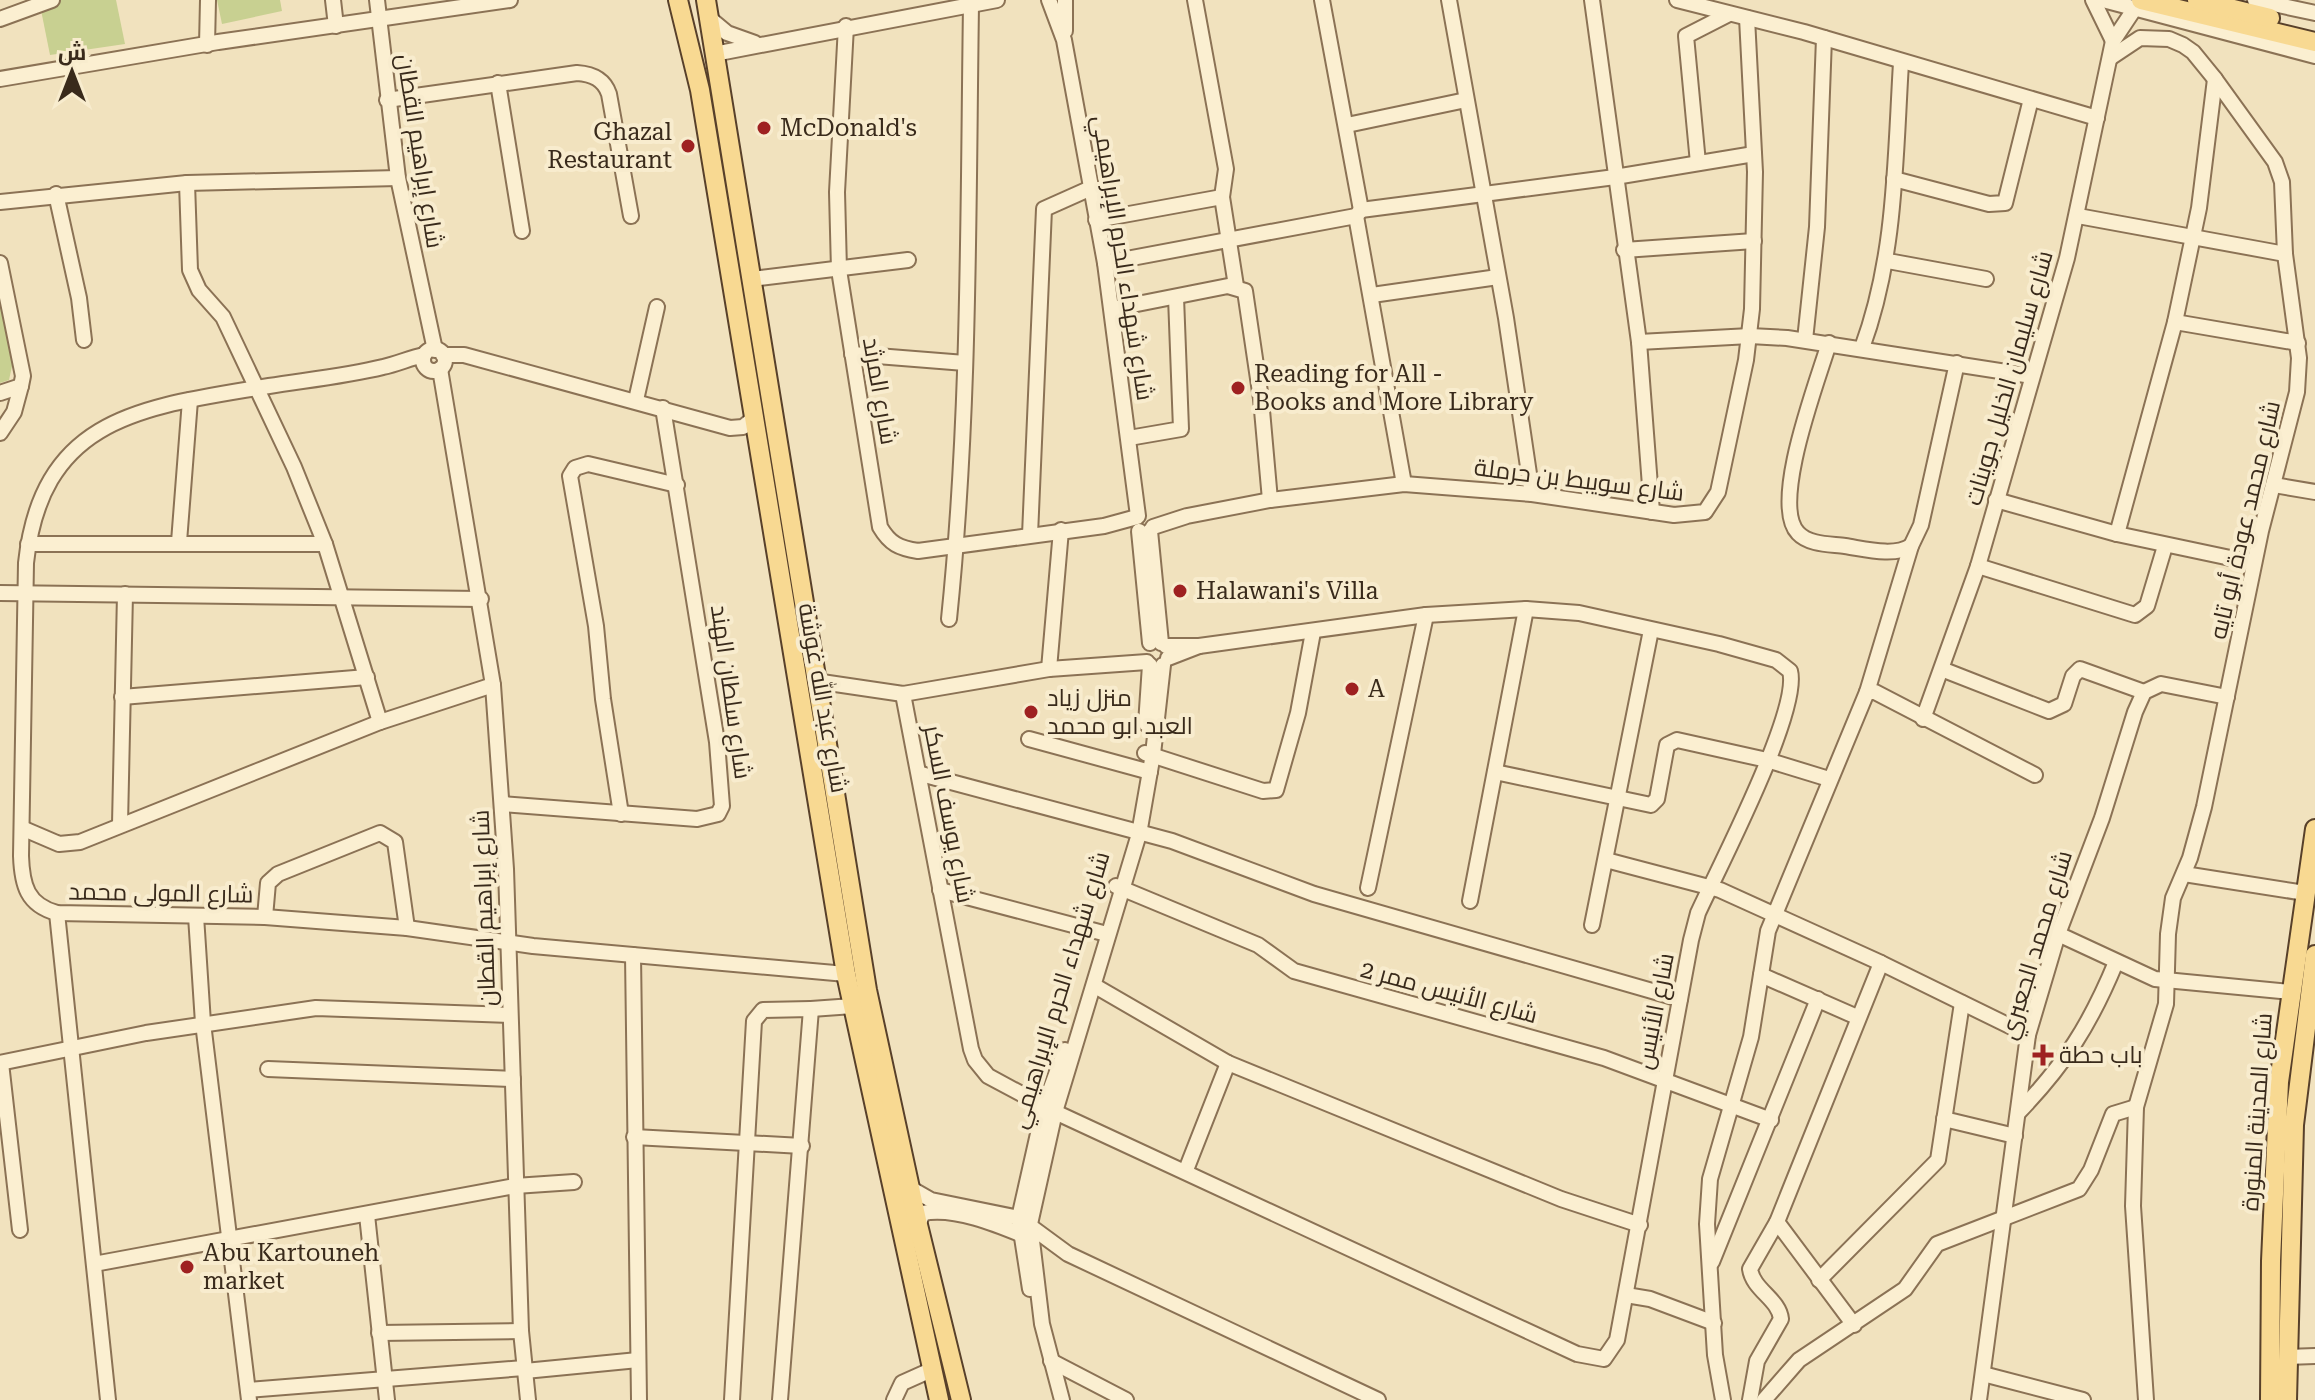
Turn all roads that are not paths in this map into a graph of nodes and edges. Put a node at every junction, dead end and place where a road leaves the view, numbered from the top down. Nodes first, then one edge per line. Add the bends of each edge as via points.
1 (52, 0) edge
2 (208, 0) edge
3 (333, 0) edge
4 (377, 0) edge
5 (510, 0) edge
6 (997, 0) edge
7 (1049, 0) edge
8 (1064, 0) edge
9 (1195, 0) edge
10 (1322, 0) edge
11 (1449, 0) edge
12 (1592, 0) edge
13 (1677, 0) edge
14 (2093, 0) edge
15 (2103, 0) edge
16 (2197, 0) edge
17 (2255, 0) edge
18 (679, 2) edge
19 (2138, 4) edge
20 (971, 5) junction
21 (708, 9) edge
22 (2315, 13) edge
23 (1729, 14) junction
24 (1747, 18) junction
25 (0, 19) edge
26 (379, 19) junction
27 (336, 26) junction
28 (846, 26) junction
29 (2315, 30) edge
30 (1824, 38) junction
31 (1064, 40) junction
32 (2113, 41) junction
33 (2315, 42) edge
34 (756, 43) junction
35 (207, 45) junction
36 (714, 54) junction
37 (2315, 56) edge
38 (2110, 58) junction
39 (1901, 63) junction
40 (0, 79) edge
41 (2215, 79) junction
42 (498, 83) junction
43 (2031, 99) junction
44 (387, 100) junction
45 (1466, 100) junction
46 (2097, 118) junction
47 (1347, 125) junction
48 (1754, 154) junction
49 (1698, 163) junction
50 (1615, 177) junction
51 (398, 178) junction
52 (1894, 179) junction
53 (187, 183) junction
54 (1091, 188) junction
55 (1482, 193) junction
56 (56, 194) junction
57 (1222, 197) junction
58 (0, 202) edge
59 (1358, 213) junction
60 (631, 216) dead end
61 (2078, 216) junction
62 (1096, 220) junction
63 (522, 231) dead end
64 (2193, 237) junction
65 (1229, 240) junction
66 (1754, 241) junction
67 (1624, 250) junction
68 (2285, 254) junction
69 (908, 260) dead end
70 (1888, 261) junction
71 (0, 263) edge
72 (1105, 263) junction
73 (839, 270) junction
74 (1498, 277) junction
75 (752, 279) junction
76 (1986, 279) dead end
77 (1236, 286) junction
78 (1372, 295) junction
79 (1176, 297) junction
80 (657, 307) dead end
81 (1112, 309) junction
82 (2175, 322) junction
83 (1750, 336) junction
84 (84, 340) dead end
85 (1805, 340) junction
86 (1639, 342) junction
87 (1829, 343) junction
88 (2298, 343) junction
89 (1862, 348) junction
90 (852, 354) junction
91 (434, 360) junction
92 (965, 363) junction
93 (1957, 363) junction
94 (2032, 376) junction
95 (21, 386) junction
96 (255, 389) junction
97 (0, 393) edge
98 (190, 400) junction
99 (636, 400) junction
100 (663, 408) junction
101 (753, 419) junction
102 (0, 433) edge
103 (1129, 438) junction
104 (1404, 484) junction
105 (677, 485) junction
106 (2274, 485) junction
107 (2315, 492) edge
108 (1532, 494) junction
109 (1270, 500) junction
110 (1996, 500) junction
111 (1652, 512) junction
112 (1144, 523) junction
113 (1061, 530) junction
114 (2117, 534) junction
115 (1030, 535) junction
116 (179, 542) junction
117 (28, 544) junction
118 (325, 544) junction
119 (1911, 546) junction
120 (2165, 546) junction
121 (957, 547) junction
122 (2254, 563) junction
123 (1978, 566) junction
124 (25, 592) junction
125 (0, 593) edge
126 (125, 594) junction
127 (481, 599) junction
128 (342, 600) junction
129 (1526, 609) junction
130 (1426, 615) junction
131 (949, 619) dead end
132 (1651, 630) junction
133 (1313, 632) junction
134 (1156, 654) junction
135 (1049, 669) junction
136 (1944, 670) junction
137 (367, 677) junction
138 (815, 681) junction
139 (493, 685) junction
140 (1867, 692) junction
141 (2144, 692) junction
142 (903, 694) junction
143 (122, 697) junction
144 (2227, 697) junction
145 (1923, 719) junction
146 (380, 722) junction
147 (1029, 739) dead end
148 (1148, 753) junction
149 (1767, 760) junction
150 (1146, 771) junction
151 (1495, 772) junction
152 (921, 774) junction
153 (2035, 775) dead end
154 (1829, 779) junction
155 (1617, 800) junction
156 (502, 804) junction
157 (621, 814) junction
158 (120, 824) junction
159 (24, 829) junction
160 (2315, 829) edge
161 (1134, 833) junction
162 (1606, 860) junction
163 (2184, 874) junction
164 (1710, 887) junction
165 (1120, 888) junction
166 (1368, 888) dead end
167 (940, 890) junction
168 (2305, 893) junction
169 (1470, 901) dead end
170 (57, 913) junction
171 (1774, 913) junction
172 (196, 916) junction
173 (265, 917) junction
174 (1592, 925) dead end
175 (407, 928) junction
176 (1103, 933) junction
177 (2058, 934) junction
178 (509, 942) junction
179 (633, 955) junction
180 (2315, 955) edge
181 (2116, 962) junction
182 (1881, 963) junction
183 (846, 974) junction
184 (1761, 975) junction
185 (2168, 982) junction
186 (1095, 986) junction
187 (2291, 992) junction
188 (1680, 999) junction
189 (1818, 999) junction
190 (1962, 1003) junction
191 (853, 1006) junction
192 (811, 1009) junction
193 (510, 1015) junction
194 (1857, 1017) junction
195 (203, 1023) junction
196 (2028, 1035) junction
197 (71, 1048) junction
198 (1, 1063) edge
199 (1228, 1063) junction
200 (268, 1069) dead end
201 (1664, 1078) junction
202 (513, 1079) junction
203 (1733, 1104) junction
204 (2136, 1107) junction
205 (1050, 1110) junction
206 (2018, 1113) junction
207 (1944, 1119) junction
208 (1771, 1120) junction
209 (2015, 1136) junction
210 (634, 1137) junction
211 (748, 1140) junction
212 (802, 1146) junction
213 (1186, 1170) junction
214 (574, 1182) dead end
215 (515, 1186) junction
216 (910, 1188) junction
217 (367, 1215) junction
218 (2005, 1217) junction
219 (1777, 1222) junction
220 (918, 1225) junction
221 (1640, 1225) junction
222 (1025, 1229) junction
223 (20, 1230) dead end
224 (231, 1241) junction
225 (1712, 1263) junction
226 (94, 1264) junction
227 (1819, 1280) junction
228 (1626, 1295) junction
229 (1714, 1323) junction
230 (1854, 1325) junction
231 (521, 1331) junction
232 (379, 1333) junction
233 (2315, 1356) edge
234 (2287, 1357) junction
235 (638, 1360) junction
236 (1051, 1361) junction
237 (524, 1370) junction
238 (931, 1370) junction
239 (1983, 1374) junction
240 (385, 1379) junction
241 (248, 1395) edge
242 (108, 1400) edge
243 (387, 1400) edge
244 (528, 1400) edge
245 (639, 1400) edge
246 (732, 1400) edge
247 (780, 1400) edge
248 (894, 1400) edge
249 (939, 1400) edge
250 (961, 1400) edge
251 (1062, 1400) edge
252 (1126, 1400) edge
253 (1378, 1400) edge
254 (1723, 1400) edge
255 (1750, 1400) edge
256 (1764, 1400) edge
257 (1979, 1400) edge
258 (2083, 1400) edge
259 (2146, 1400) edge
260 (2270, 1400) edge
261 (2287, 1400) edge

1 - 25 street
2 - 35 street
3 - 27 street
4 - 26 street, شارع إبراهيم القطان
5 - 26 street
6 - 20 street
7 - 8 street
7 - 31 street, شارع شهداء الحرم الإبراهيمي
8 - 31 street, شارع شهداء الحرم الإبراهيمي
9 - 57 street via 1226,169
10 - 47 street
11 - 45 street
12 - 50 street
13 - 23 street
14 - 32 street
15 - 19 street
16 - 29 main road
17 - 22 street
18 - 101 main road, شارع عبد الله غوشة via 700,90
19 - 32 street, شارع سليمان الخليل جوينات
19 - 33 main road
19 - 37 street
20 - 28 street
20 - 92 street
21 - 34 street via 727,33
21 - 36 main road, شارع عبد الله غوشة
23 - 24 street
23 - 49 street via 1686,36
24 - 30 street
24 - 48 street, شارع سويبط بن حرملة
26 - 27 street
26 - 44 street, شارع إبراهيم القطان
27 - 35 street
28 - 34 street
28 - 73 street, شارع المرثد via 837,192
30 - 39 street
30 - 85 street via 1817,241
31 - 54 street, شارع شهداء الحرم الإبراهيمي
32 - 38 street, شارع سليمان الخليل جوينات
34 - 36 street
35 - 40 street
36 - 75 main road, شارع عبد الله غوشة
38 - 41 street, شارع محمد عودة أبو تايه via 2140,38 2169,39 2193,52
38 - 46 street, شارع سليمان الخليل جوينات
39 - 43 street
39 - 52 street
41 - 64 street
41 - 68 street, شارع محمد عودة أبو تايه via 2278,169
42 - 44 street
42 - 60 street via 577,73 606,86
42 - 63 street
43 - 46 street
43 - 52 street via 2005,203 1989,204
44 - 51 street, شارع إبراهيم القطان
45 - 47 street
45 - 55 street
46 - 61 street, شارع سليمان الخليل جوينات
47 - 59 street
48 - 49 street
48 - 66 street, شارع سويبط بن حرملة
49 - 50 street
50 - 55 street
50 - 67 street
51 - 53 street
51 - 91 street, شارع إبراهيم القطان
52 - 70 street
53 - 56 street
53 - 96 street via 190,270 199,290 223,317
54 - 62 street, شارع شهداء الحرم الإبراهيمي
54 - 115 street via 1044,209
55 - 59 street
55 - 74 street
56 - 58 street
56 - 84 street
57 - 62 street
57 - 65 street
59 - 65 street
59 - 78 street
61 - 64 street
61 - 94 street, شارع سليمان الخليل جوينات
62 - 72 street, شارع شهداء الحرم الإبراهيمي
64 - 68 street
64 - 82 street
65 - 72 street
65 - 77 street
66 - 67 street
66 - 83 street, شارع سويبط بن حرملة
67 - 86 street
68 - 88 street, شارع محمد عودة أبو تايه
69 - 73 street
70 - 76 street
70 - 89 street
71 - 95 street
72 - 81 street, شارع شهداء الحرم الإبراهيمي
73 - 75 street
73 - 90 street, شارع المرثد
74 - 78 street
74 - 108 street
75 - 138 main road, شارع عبد الله غوشة
77 - 79 street
77 - 109 street via 1248,297
78 - 104 street
79 - 81 street
79 - 103 street via 1181,429
80 - 99 street
81 - 103 street, شارع شهداء الحرم الإبراهيمي
82 - 88 street
82 - 114 street
83 - 85 street
83 - 86 street
83 - 111 street, شارع سويبط بن حرملة via 1715,501 1698,515
85 - 87 street
86 - 111 street
87 - 89 street
87 - 119 street via 1793,472 1789,506 1795,530 1808,540 1845,546 1894,551
88 - 106 street, شارع محمد عودة أبو تايه via 2297,392
89 - 93 street
90 - 92 street
90 - 121 street, شارع المرثد via 880,527 887,540 918,551
91 - 96 street, شارع المولى محمد
91 - 99 street via 485,364
91 - 127 street, شارع إبراهيم القطان
92 - 121 street
93 - 94 street
93 - 119 street via 1921,525
94 - 110 street, شارع سليمان الخليل جوينات
95 - 97 street
95 - 102 street via 14,412
96 - 98 street, شارع المولى محمد
96 - 118 street
98 - 116 street
98 - 117 street, شارع المولى محمد via 117,420 71,454 43,490
99 - 100 street
100 - 101 street via 730,428
100 - 105 street, شارع سلطان الهند
101 - 183 main road, شارع عبد الله غوشة
103 - 112 street, شارع شهداء الحرم الإبراهيمي
104 - 108 street, شارع سويبط بن حرملة
104 - 109 street, شارع سويبط بن حرملة
105 - 157 street, شارع سلطان الهند via 722,806 710,819
105 - 157 street via 588,464 570,476
106 - 107 street
106 - 122 street, شارع محمد عودة أبو تايه
108 - 111 street, شارع سويبط بن حرملة
109 - 112 street, شارع سويبط بن حرملة
110 - 114 street
110 - 123 street, شارع سليمان الخليل جوينات
112 - 113 street, شارع المرثد
112 - 134 street, شارع شهداء الحرم الإبراهيمي
113 - 115 street, شارع المرثد
113 - 135 street
114 - 120 street
115 - 121 street, شارع المرثد
116 - 117 street
116 - 118 street
117 - 124 street, شارع المولى محمد
118 - 128 street
119 - 140 street
120 - 122 street
120 - 123 street via 2147,606 2135,615
121 - 131 street
122 - 144 street, شارع محمد عودة أبو تايه
123 - 136 street, شارع سليمان الخليل جوينات
124 - 125 street
124 - 126 street
124 - 159 street, شارع المولى محمد
126 - 128 street
126 - 143 street
127 - 128 street
127 - 139 street, شارع إبراهيم القطان
128 - 137 street
129 - 130 street, شارع الأنيس
129 - 132 street, شارع الأنيس via 1579,613
129 - 151 street
130 - 133 street, شارع الأنيس
130 - 166 street
132 - 149 street, شارع الأنيس via 1761,655 1790,671 1787,705
132 - 155 street
133 - 134 street, شارع الأنيس
133 - 148 street via 1276,790 1263,791
134 - 135 street, شارع يوسف السكر
134 - 148 street, شارع شهداء الحرم الإبراهيمي
135 - 142 street, شارع يوسف السكر
136 - 141 street via 2049,711 2064,704 2080,669
136 - 145 street, شارع سليمان الخليل جوينات
137 - 143 street
137 - 146 street
138 - 142 street
138 - 216 main road, شارع عبد الله غوشة via 867,990
139 - 146 street
139 - 156 street, شارع إبراهيم القطان
140 - 145 street
140 - 154 street
141 - 144 street via 2172,684
141 - 177 street, شارع محمد الجعبري
142 - 152 street, شارع يوسف السكر
143 - 158 street
144 - 163 street, شارع محمد عودة أبو تايه
145 - 153 street
146 - 158 street
147 - 150 street
148 - 150 street, شارع شهداء الحرم الإبراهيمي
149 - 154 street
149 - 155 street via 1671,740 1655,804
149 - 164 street, شارع الأنيس
150 - 161 street, شارع شهداء الحرم الإبراهيمي
151 - 155 street
151 - 169 street
152 - 161 street
152 - 167 street, شارع يوسف السكر
154 - 171 street
155 - 162 street
156 - 157 street, شارع سلطان الهند
156 - 178 street, شارع إبراهيم القطان
158 - 159 street via 70,844
159 - 170 street, شارع المولى محمد via 25,888 37,905
160 - 168 main road, شارع المدينة المنورة
161 - 165 street, شارع شهداء الحرم الإبراهيمي
161 - 188 street via 1172,841 1314,894
162 - 164 street
162 - 174 street
163 - 168 street
163 - 185 street, شارع محمد عودة أبو تايه via 2170,917
164 - 171 street
164 - 188 street, شارع الأنيس via 1691,940
165 - 176 street, شارع شهداء الحرم الإبراهيمي
165 - 186 street, شارع شهداء الحرم الإبراهيمي
165 - 201 street, شارع الأنيس ممر 2 via 1258,945 1294,971
167 - 176 street
167 - 205 street, شارع يوسف السكر via 975,1060 988,1076
168 - 187 main road, شارع المدينة المنورة
170 - 172 street, شارع المولى محمد
170 - 197 street
171 - 182 street
171 - 184 street
172 - 173 street, شارع المولى محمد
172 - 195 street
173 - 175 street, شارع المولى محمد
173 - 175 street via 268,883 278,874 380,833 395,842
175 - 178 street, شارع المولى محمد
176 - 205 street, شارع شهداء الحرم الإبراهيمي
177 - 181 street
177 - 196 street, شارع محمد الجعبري
178 - 179 street, شارع المولى محمد
178 - 193 street, شارع إبراهيم القطان
179 - 183 street, شارع المولى محمد
179 - 210 street
180 - 234 main road, شارع المدينة المنورة via 2294,1125
181 - 185 street
181 - 206 street via 2097,1008 2059,1070
182 - 190 street
182 - 194 street
183 - 191 main road, شارع عبد الله غوشة
184 - 189 street
184 - 203 street
185 - 187 street
185 - 204 street, شارع محمد عودة أبو تايه via 2163,1019
186 - 199 street
186 - 205 street, شارع شهداء الحرم الإبراهيمي
187 - 260 main road, شارع المدينة المنورة via 2277,1119
188 - 201 street, شارع الأنيس
189 - 194 street
189 - 208 street
190 - 196 street
190 - 207 street
191 - 192 street
191 - 238 main road, شارع عبد الله غوشة
192 - 211 street via 763,1010 754,1021
192 - 212 street
193 - 195 street via 316,1008
193 - 202 street, شارع إبراهيم القطان
194 - 219 street
195 - 197 street
195 - 224 street
196 - 206 street, شارع محمد الجعبري
197 - 198 street
197 - 226 street
198 - 223 street
199 - 213 street
199 - 221 street via 1561,1199
200 - 202 street
201 - 203 street, شارع الأنيس ممر 2
201 - 221 street, شارع الأنيس
202 - 215 street, شارع إبراهيم القطان
203 - 208 street, شارع الأنيس ممر 2
203 - 225 street via 1710,1179 1707,1224
204 - 218 street via 2113,1114 2079,1189
204 - 259 street, شارع محمد عودة أبو تايه via 2133,1206
205 - 213 street, شارع الأنيس
205 - 222 street, شارع شهداء الحرم الإبراهيمي
206 - 209 street, شارع محمد الجعبري
207 - 209 street
207 - 227 street via 1938,1160 1925,1177
208 - 225 street
209 - 218 street, شارع محمد الجعبري
210 - 211 street
210 - 235 street
211 - 212 street
211 - 246 street
212 - 247 street
213 - 228 street, شارع الأنيس via 1588,1359 1604,1359 1615,1347
214 - 215 street
215 - 217 street
215 - 231 street, شارع إبراهيم القطان
216 - 220 main road, شارع عبد الله غوشة
216 - 222 street via 931,1200
217 - 224 street
217 - 232 street
218 - 230 street via 1937,1244 1905,1289
218 - 239 street, شارع محمد الجعبري
219 - 227 street
219 - 255 street via 1750,1269 1781,1319 1757,1361
220 - 222 street via 923,1213 938,1212
220 - 250 main road, شارع عبد الله غوشة
221 - 228 street, شارع الأنيس
222 - 236 street, شارع شهداء الحرم الإبراهيمي
222 - 253 street via 1061,1255
224 - 226 street
224 - 241 street
225 - 229 street
226 - 242 street
227 - 230 street
228 - 229 street
229 - 254 street
230 - 256 street via 1799,1360
231 - 232 street
231 - 237 street, شارع إبراهيم القطان
232 - 240 street
233 - 234 street
234 - 261 main road, شارع المدينة المنورة
235 - 237 street
235 - 245 street
236 - 251 street, شارع شهداء الحرم الإبراهيمي
236 - 252 street
237 - 240 street
237 - 244 street, شارع إبراهيم القطان
238 - 248 street via 902,1383
238 - 249 main road, شارع عبد الله غوشة
239 - 257 street, شارع محمد الجعبري
239 - 258 street
240 - 241 street
240 - 243 street

